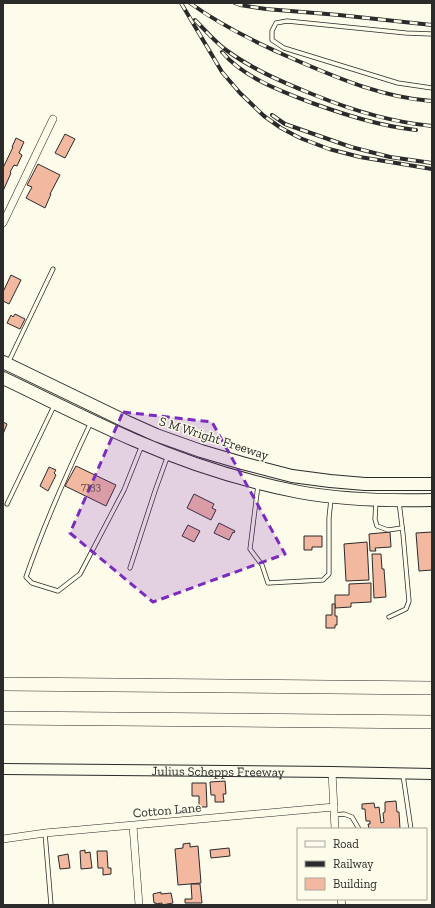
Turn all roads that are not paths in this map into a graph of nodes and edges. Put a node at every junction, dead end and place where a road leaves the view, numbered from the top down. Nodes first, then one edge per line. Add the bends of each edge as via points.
1 (432, 34) edge
2 (432, 88) edge
3 (54, 119) dead end
4 (3, 224) edge
5 (53, 269) dead end
6 (5, 363) edge
7 (3, 378) edge
8 (55, 403) junction
9 (92, 421) junction
10 (142, 444) junction
11 (168, 454) junction
12 (258, 482) junction
13 (432, 484) edge
14 (332, 496) junction
15 (376, 500) junction
16 (432, 500) edge
17 (399, 501) junction
18 (7, 504) dead end
19 (402, 528) junction
20 (130, 568) dead end
21 (389, 617) dead end
22 (3, 684) edge
23 (432, 688) edge
24 (3, 718) edge
25 (432, 722) edge
26 (3, 770) edge
27 (332, 772) junction
28 (403, 774) junction
29 (432, 774) edge
30 (334, 807) junction
31 (334, 815) junction
32 (133, 826) junction
33 (336, 828) edge
34 (358, 828) edge
35 (411, 828) edge
36 (45, 833) junction
37 (3, 839) edge
38 (51, 905) edge
39 (139, 905) edge

1 - 2 lane via 287,21 276,23 272,31 272,40 284,48 398,83
3 - 4 street
5 - 6 lane
6 - 13 main road, S M Wright Freeway via 156,435 242,463 292,476 330,481
7 - 8 main road
8 - 9 main road
8 - 18 lane
9 - 10 main road
9 - 10 lane via 37,543 26,577 32,583 58,591 80,574 124,490
10 - 11 main road
11 - 12 main road
11 - 20 lane
12 - 14 main road via 300,492
12 - 14 lane via 250,549 262,565 268,582 323,580 329,574 329,518
14 - 15 main road
15 - 17 main road
15 - 19 lane via 375,519 378,526 388,530
16 - 17 main road
17 - 19 lane
19 - 21 lane via 409,601 406,609
22 - 23 highway
24 - 25 highway
26 - 27 main road, Julius Schepps Freeway
27 - 28 main road, Julius Schepps Freeway
27 - 30 street
28 - 29 main road, Julius Schepps Freeway
28 - 35 lane
30 - 31 street
30 - 32 street, Cotton Lane
31 - 33 street
31 - 34 lane via 344,814 352,817
32 - 36 street, Cotton Lane
32 - 39 street
36 - 37 street, Cotton Lane
36 - 38 lane

